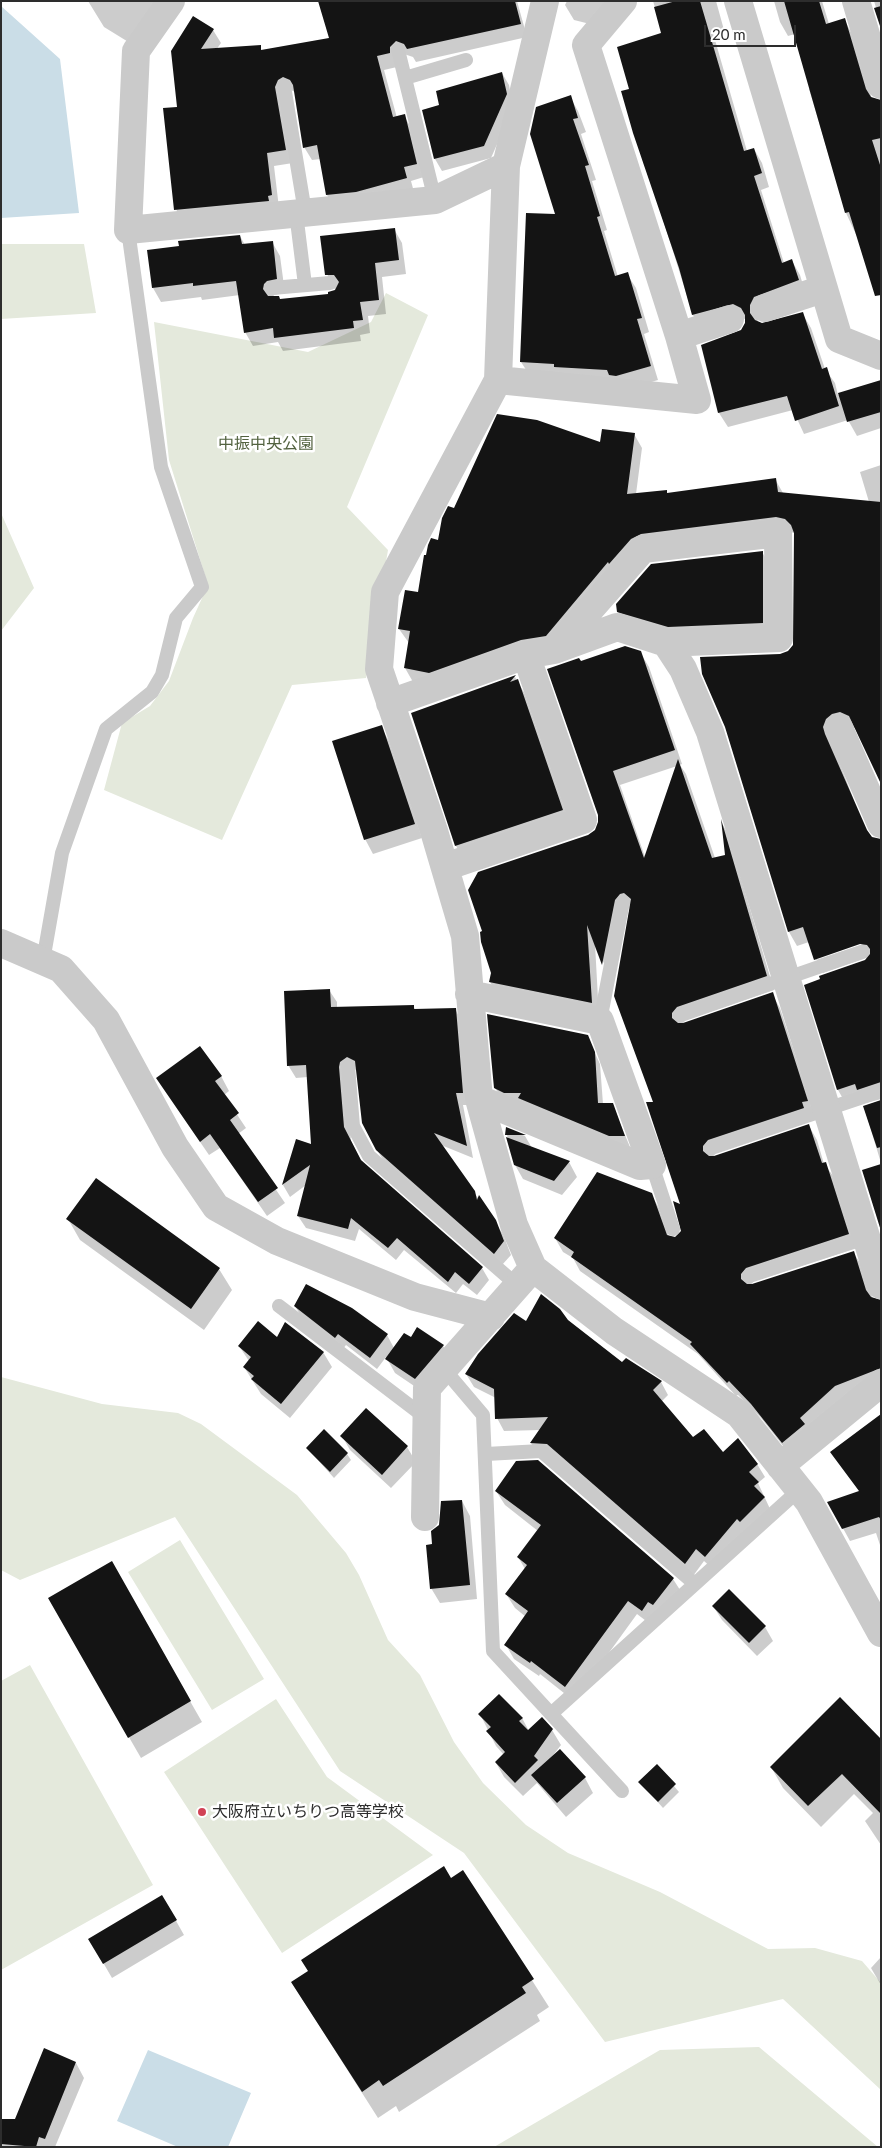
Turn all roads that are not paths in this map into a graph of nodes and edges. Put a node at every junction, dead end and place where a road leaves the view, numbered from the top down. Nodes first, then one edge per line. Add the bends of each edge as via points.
1 (171, 1) edge
2 (545, 1) edge
3 (623, 1) edge
4 (738, 1) edge
5 (856, 1) edge
6 (398, 50) dead end
7 (466, 60) dead end
8 (405, 78) junction
9 (881, 85) edge
10 (284, 86) dead end
11 (506, 166) junction
12 (436, 200) junction
13 (301, 213) junction
14 (128, 230) junction
15 (330, 282) dead end
16 (305, 285) junction
17 (272, 288) dead end
18 (823, 289) junction
19 (765, 308) dead end
20 (730, 319) dead end
21 (679, 336) junction
22 (881, 356) edge
23 (498, 380) junction
24 (666, 643) junction
25 (554, 650) junction
26 (526, 655) junction
27 (390, 703) junction
28 (839, 728) dead end
29 (881, 824) edge
30 (445, 867) junction
31 (623, 902) dead end
32 (1, 943) edge
33 (862, 952) dead end
34 (43, 961) junction
35 (785, 979) junction
36 (469, 994) junction
37 (680, 1015) dead end
38 (600, 1021) junction
39 (348, 1066) dead end
40 (881, 1091) edge
41 (479, 1099) junction
42 (827, 1109) junction
43 (711, 1148) dead end
44 (652, 1165) junction
45 (673, 1229) dead end
46 (865, 1238) junction
47 (749, 1276) dead end
48 (525, 1277) junction
49 (881, 1285) edge
50 (280, 1306) dead end
51 (491, 1317) junction
52 (444, 1369) junction
53 (881, 1383) edge
54 (426, 1418) junction
55 (486, 1454) junction
56 (780, 1466) junction
57 (799, 1490) junction
58 (425, 1517) dead end
59 (695, 1584) junction
60 (881, 1634) edge
61 (551, 1714) junction
62 (622, 1791) dead end

1 - 14 street via 136,51
2 - 11 street
3 - 21 street via 586,46
4 - 18 street
5 - 9 street
6 - 8 lane
7 - 8 lane
8 - 12 lane
10 - 13 lane
11 - 12 street
11 - 23 street
12 - 13 street
13 - 14 street
13 - 16 lane
14 - 34 lane via 161,467 202,587 176,618 162,675 152,692 106,729 62,853
15 - 16 lane
16 - 17 lane
18 - 19 street
18 - 22 street via 839,339
20 - 21 street
21 - 23 street via 697,400
23 - 27 street via 385,592 379,669
24 - 25 street via 617,627
24 - 25 street via 778,638 778,533 644,549
24 - 35 street via 682,669 710,732
25 - 26 street
26 - 27 street
26 - 30 street via 583,820
27 - 30 street
28 - 29 street
30 - 36 street via 465,936
31 - 38 lane
32 - 34 street
33 - 35 lane
34 - 51 street via 61,969 106,1020 175,1147 216,1207 277,1242 414,1297
35 - 37 lane
35 - 42 street
36 - 38 street
36 - 41 street
38 - 44 street
39 - 48 lane via 353,1126 369,1156
40 - 42 lane
41 - 44 street via 640,1166
41 - 48 street
42 - 43 lane
42 - 46 street
44 - 45 lane
46 - 47 lane
46 - 49 street
48 - 51 street
48 - 56 street via 739,1414
50 - 54 lane
51 - 52 street
52 - 54 street via 427,1388
52 - 55 lane via 483,1414
53 - 56 street
54 - 58 street
55 - 59 lane via 541,1451
55 - 61 lane via 493,1651
56 - 57 street
57 - 59 lane
57 - 60 street via 809,1502
59 - 61 lane
61 - 62 lane

